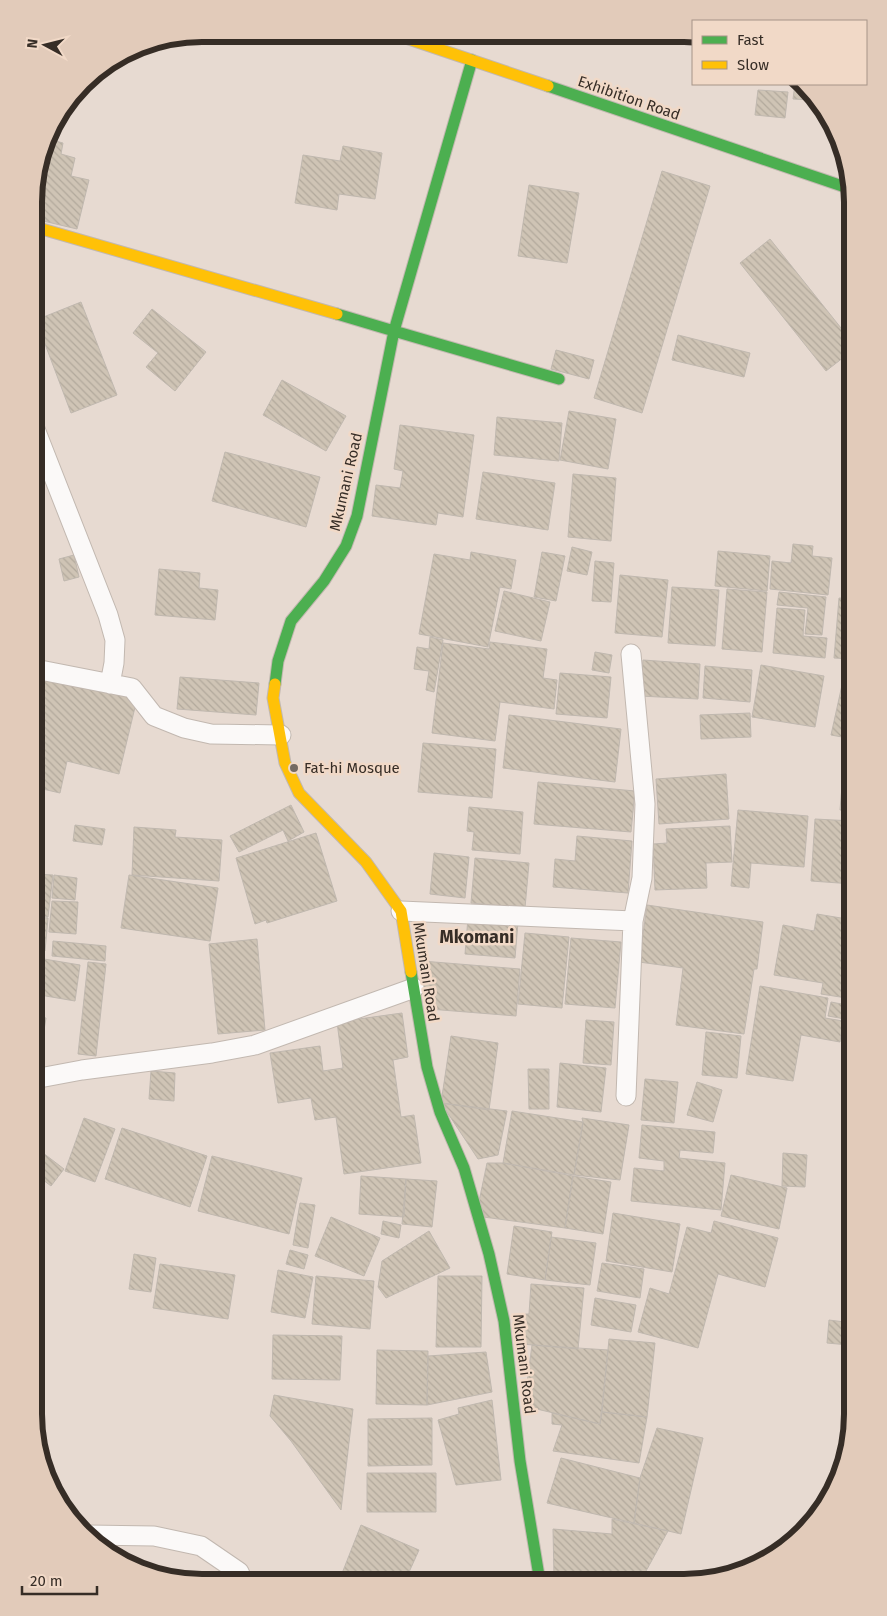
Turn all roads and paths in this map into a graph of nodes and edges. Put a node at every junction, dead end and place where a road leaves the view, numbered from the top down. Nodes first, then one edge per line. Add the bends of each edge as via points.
1 (418, 42) edge
2 (472, 60) junction
3 (843, 186) edge
4 (42, 229) edge
5 (394, 331) junction
6 (559, 380) dead end
7 (42, 447) edge
8 (631, 654) dead end
9 (42, 670) edge
10 (110, 684) junction
11 (281, 734) junction
12 (401, 911) junction
13 (634, 920) junction
14 (414, 988) junction
15 (42, 1078) edge
16 (626, 1096) dead end
17 (99, 1535) edge
18 (240, 1574) edge
19 (539, 1574) edge

1 - 2 street, Exhibition Road
2 - 3 street, Exhibition Road
2 - 5 street, Mkumani Road
4 - 5 street
5 - 6 street
5 - 11 street, Mkumani Road via 357,516 346,546 292,621 278,661 273,698
7 - 10 street via 108,615 115,640
8 - 13 street via 645,804 642,878
9 - 10 street
10 - 11 street via 132,688 154,716 184,728 211,734
11 - 12 street, Mkumani Road via 285,763 299,793 366,862
12 - 13 street
12 - 14 street, Mkumani Road
13 - 16 street
14 - 15 street via 255,1045
14 - 19 street, Mkumani Road via 427,1068 440,1112 464,1168 504,1321 520,1461
17 - 18 street via 154,1536 201,1546

